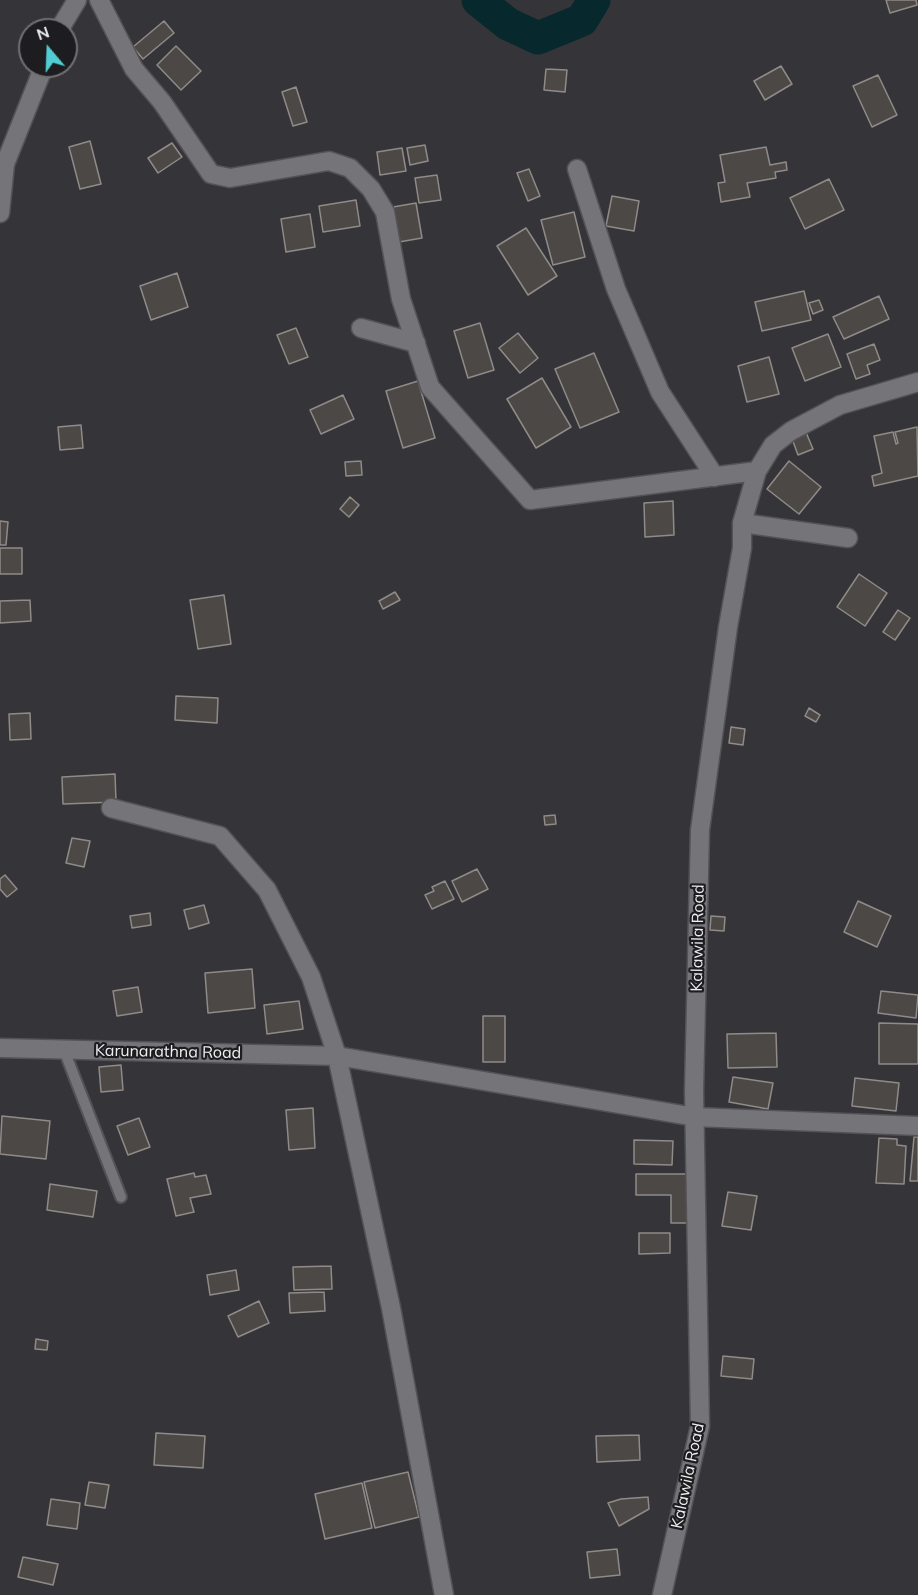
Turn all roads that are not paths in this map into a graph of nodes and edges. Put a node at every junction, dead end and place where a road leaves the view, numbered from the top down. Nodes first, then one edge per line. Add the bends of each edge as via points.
1 (77, 0) edge
2 (99, 0) edge
3 (66, 18) edge
4 (39, 78) edge
5 (577, 169) dead end
6 (0, 213) edge
7 (361, 328) dead end
8 (416, 343) junction
9 (918, 382) edge
10 (757, 471) junction
11 (715, 477) junction
12 (742, 523) junction
13 (848, 538) dead end
14 (111, 808) dead end
15 (0, 1048) edge
16 (64, 1050) junction
17 (337, 1056) junction
18 (694, 1117) junction
19 (918, 1126) edge
20 (121, 1197) dead end
21 (444, 1595) edge
22 (662, 1595) edge

1 - 3 street
2 - 8 street via 134,69 162,102 210,174 230,178 329,160 350,168 371,189 385,212 401,299
4 - 6 street via 5,164
5 - 11 street via 616,289 660,392
7 - 8 street
8 - 11 street via 430,387 530,500
9 - 10 street, Kalawila Road via 840,405 791,431 773,445
10 - 11 street
10 - 12 street, Kalawila Road
12 - 13 street
12 - 18 street, Kalawila Road via 742,548 700,830
14 - 17 street via 220,836 267,890 311,977
15 - 16 street, Karunarathna Road
16 - 17 street, Karunarathna Road
16 - 20 lane
17 - 18 street, Karunarathna Road
17 - 21 street via 391,1308
18 - 19 street, Karunarathna Road
18 - 22 street, Kalawila Road via 700,1426

